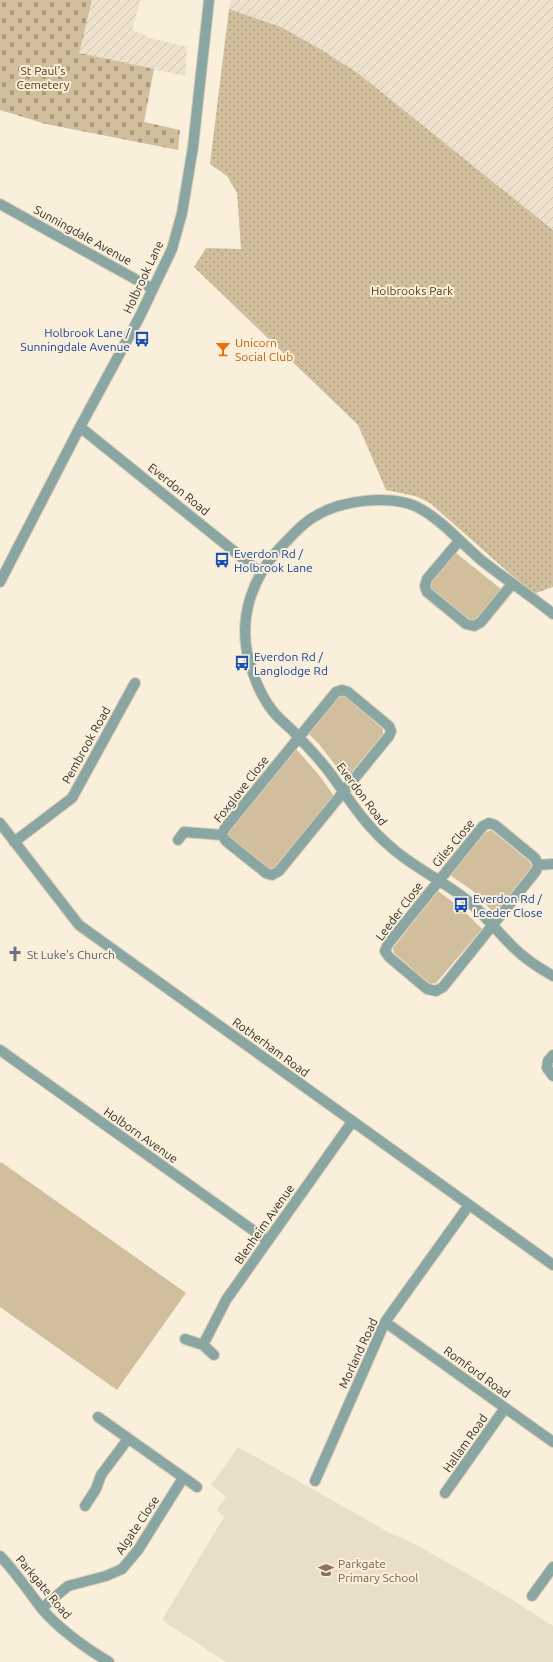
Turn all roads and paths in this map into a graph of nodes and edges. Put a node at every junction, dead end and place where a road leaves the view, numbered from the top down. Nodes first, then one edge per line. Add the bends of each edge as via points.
1 (209, 0) edge
2 (0, 204) edge
3 (153, 289) junction
4 (80, 427) junction
5 (459, 541) junction
6 (261, 573) junction
7 (0, 582) edge
8 (512, 584) junction
9 (553, 614) edge
10 (135, 683) dead end
11 (298, 737) junction
12 (342, 792) junction
13 (0, 823) edge
14 (222, 835) junction
15 (178, 840) dead end
16 (14, 842) junction
17 (553, 864) edge
18 (538, 865) junction
19 (439, 880) junction
20 (492, 925) junction
21 (553, 976) edge
22 (0, 1050) edge
23 (553, 1055) edge
24 (553, 1076) edge
25 (352, 1122) junction
26 (469, 1205) junction
27 (268, 1241) junction
28 (553, 1266) edge
29 (385, 1322) junction
30 (185, 1339) dead end
31 (203, 1345) junction
32 (214, 1355) dead end
33 (505, 1408) junction
34 (98, 1417) dead end
35 (128, 1439) junction
36 (553, 1442) edge
37 (183, 1478) junction
38 (315, 1482) dead end
39 (197, 1487) dead end
40 (445, 1493) dead end
41 (85, 1506) dead end
42 (0, 1556) edge
43 (553, 1567) edge
44 (532, 1596) dead end
45 (42, 1608) junction
46 (109, 1662) edge

1 - 3 street, Holbrook Lane via 182,214 172,249
2 - 3 street, Sunningdale Avenue
3 - 4 street, Holbrook Lane
4 - 6 street, Everdon Road
4 - 7 street, Holbrook Lane
5 - 6 street, Everdon Road via 431,516 415,506 401,502 360,501 320,513 301,526
5 - 8 street, Everdon Road
5 - 8 street via 427,579 425,586 427,592 466,624 474,626 482,622
6 - 11 street, Everdon Road via 246,612 247,651 260,690 271,710
8 - 9 street, Everdon Road
10 - 16 street, Pembrook Road via 72,798
11 - 12 street, Everdon Road via 327,770
11 - 12 street, Foxglove Close via 336,692 342,690 348,692 389,726 389,736
11 - 14 street, Foxglove Close via 224,828
12 - 14 street, Foxglove Close via 279,871 272,875 266,873
12 - 19 street, Everdon Road via 377,836
13 - 16 street, Rotherham Road
14 - 15 street via 184,832
16 - 25 street, Rotherham Road via 79,926
17 - 18 street
18 - 19 street, Giles Close via 535,858 496,825 489,823 483,826
18 - 20 street via 536,871
19 - 20 street, Everdon Road via 475,906
19 - 20 street, Leeder Close via 388,944 385,951 389,957 427,989 436,991 443,987
20 - 21 street, Everdon Road via 515,949
22 - 27 street, Holborn Avenue
23 - 24 street via 546,1068
25 - 26 street, Rotherham Road
25 - 27 street, Blenheim Avenue
26 - 28 street, Rotherham Road
26 - 29 street, Morland Road
27 - 31 street, Blenheim Avenue via 226,1300
29 - 33 street, Romford Road
29 - 38 street, Morland Road
30 - 31 street
31 - 32 street
33 - 36 street, Romford Road
33 - 40 street, Hallam Road
34 - 35 street
35 - 37 street
35 - 41 street via 101,1474 96,1489
37 - 39 street
37 - 45 street, Algate Close via 138,1550 122,1569 68,1586
42 - 45 street, Parkgate Road
43 - 44 street
45 - 46 street, Parkgate Road via 60,1628

